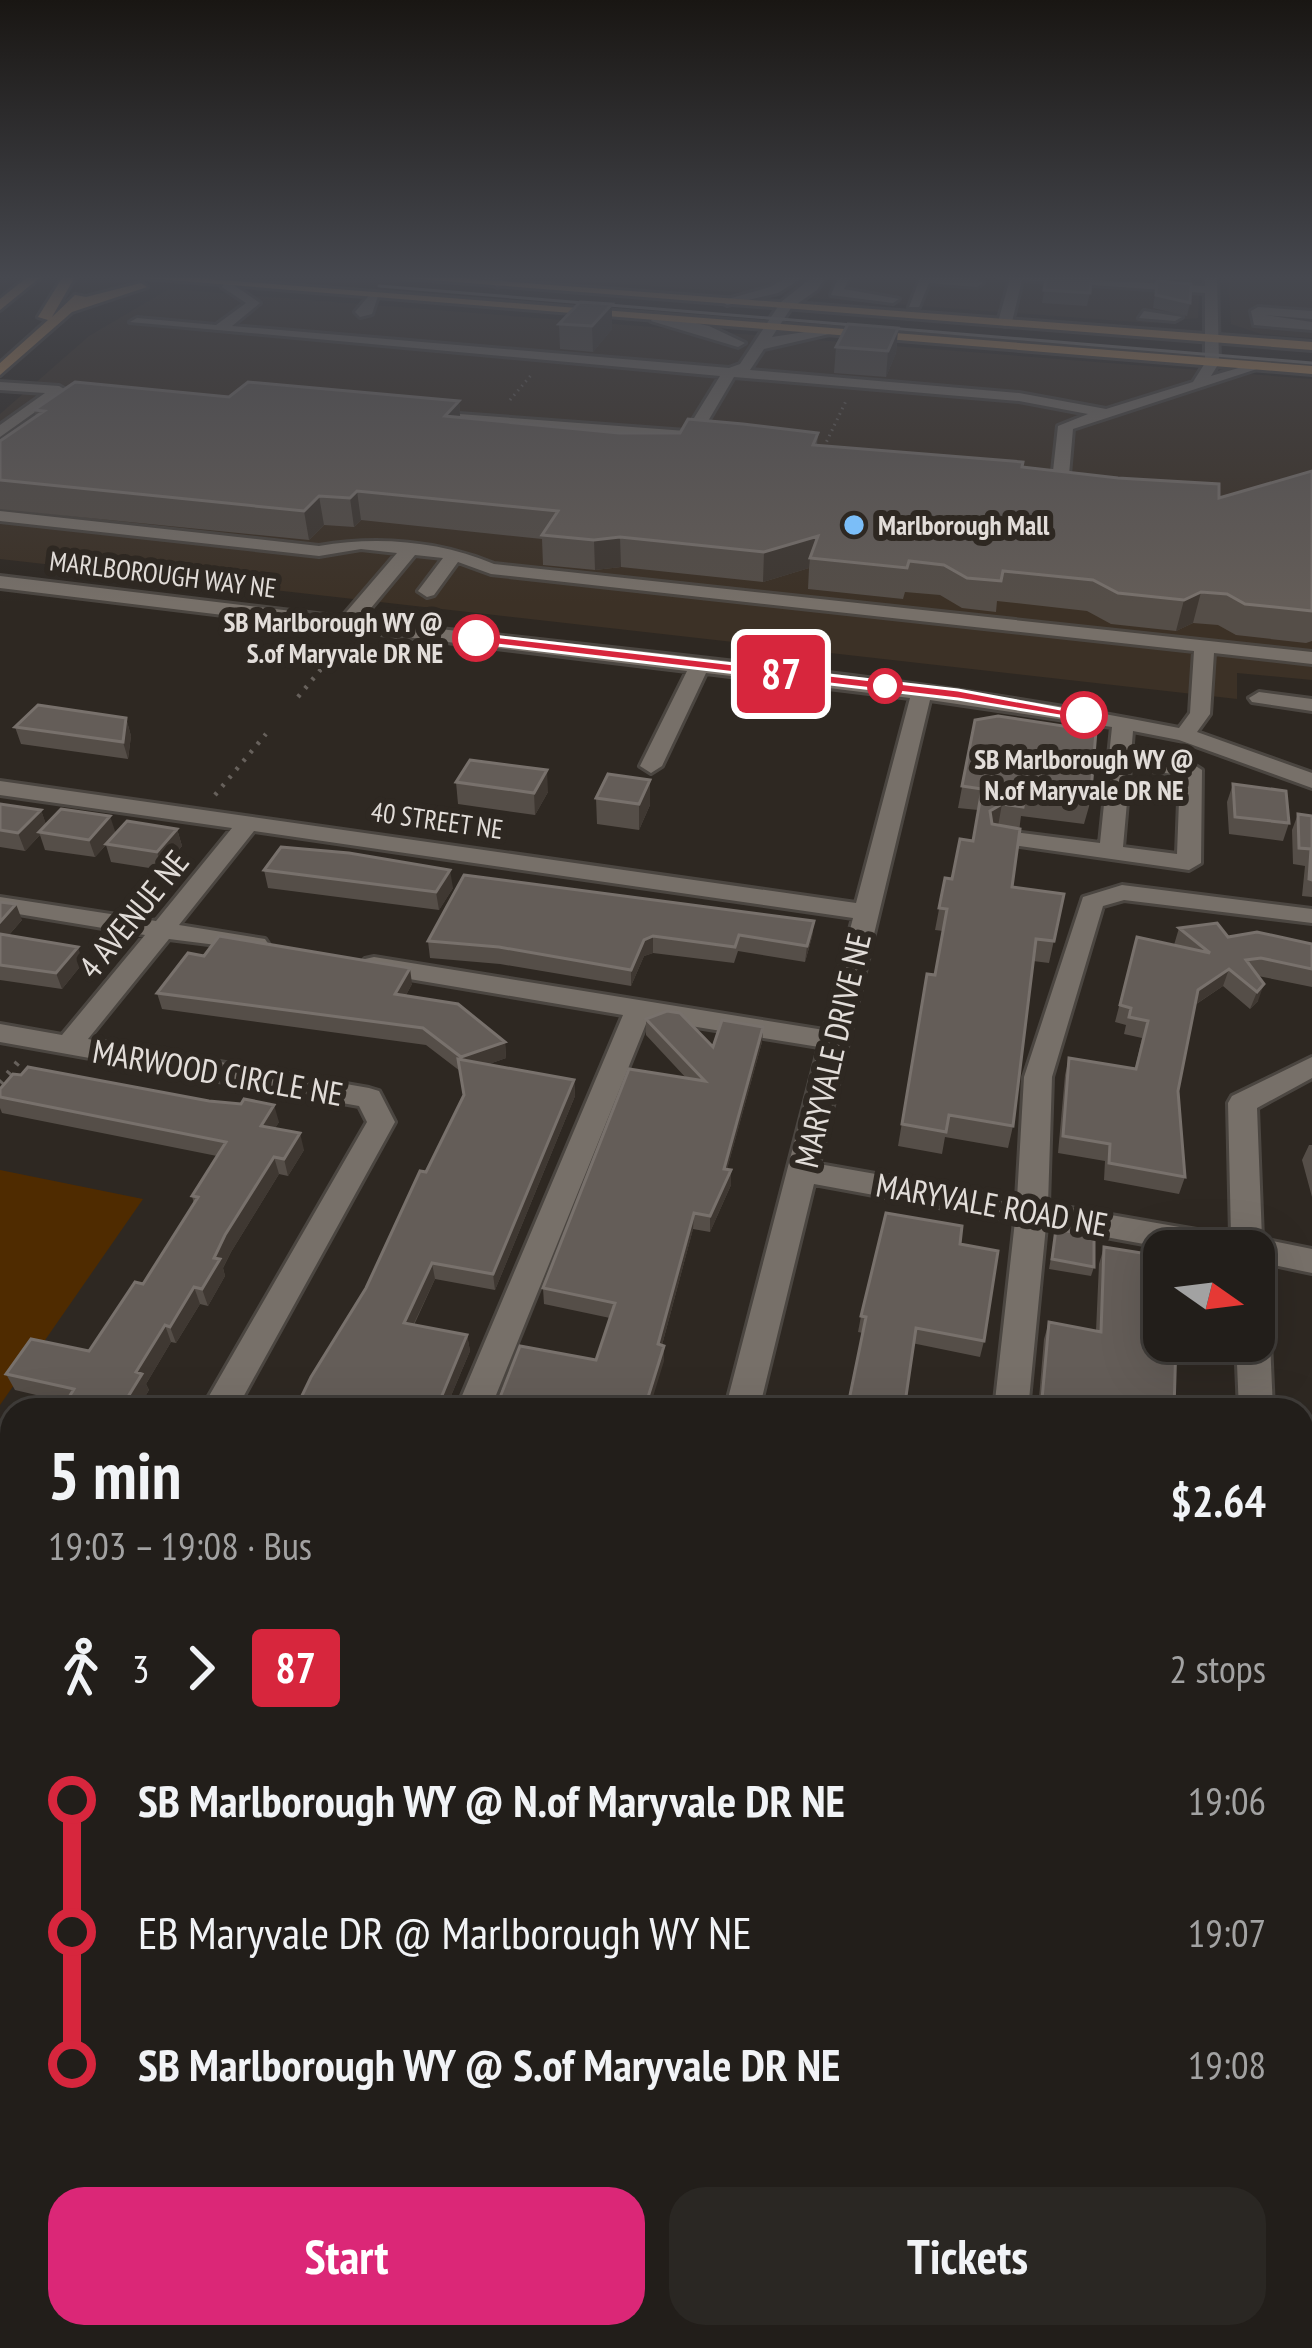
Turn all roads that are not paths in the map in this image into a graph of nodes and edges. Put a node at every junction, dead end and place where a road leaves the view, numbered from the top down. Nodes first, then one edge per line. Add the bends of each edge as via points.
1 (722, 385) edge
2 (869, 385) edge
3 (1204, 385) edge
4 (0, 386) edge
5 (1197, 387) joint
6 (404, 412) edge
7 (1106, 413) junction
8 (0, 432) edge
9 (692, 436) junction
10 (730, 442) edge
11 (1023, 483) edge
12 (1060, 486) junction
13 (1084, 489) edge
14 (0, 517) edge
15 (410, 549) junction
16 (454, 554) junction
17 (4, 586) edge
18 (427, 591) dead end
19 (346, 632) junction
20 (1204, 647) junction
21 (1312, 658) edge
22 (700, 665) junction
23 (922, 691) junction
24 (1259, 698) dead end
25 (1312, 705) edge
26 (1123, 722) junction
27 (1184, 735) junction
28 (1120, 760) junction
29 (651, 766) dead end
30 (1312, 781) edge
31 (0, 788) edge
32 (248, 824) junction
33 (999, 838) edge
34 (1111, 853) junction
35 (0, 904) edge
36 (865, 912) junction
37 (1312, 916) edge
38 (163, 929) junction
39 (278, 948) edge
40 (345, 960) edge
41 (639, 1009) junction
42 (0, 1033) edge
43 (833, 1040) junction
44 (69, 1045) junction
45 (1312, 1066) edge
46 (804, 1172) junction
47 (1032, 1211) junction
48 (1247, 1230) edge
49 (1143, 1231) edge
50 (1275, 1255) edge
51 (1312, 1261) edge
52 (1253, 1362) edge
53 (225, 1398) edge
54 (478, 1398) edge
55 (745, 1398) edge
56 (1012, 1398) edge
57 (1255, 1398) edge

1 - 9 street
2 - 7 street
3 - 5 street
4 - 8 street via 66,391
5 - 7 street
6 - 9 street
7 - 12 street via 1066,426
9 - 10 street
11 - 12 street
12 - 13 street
14 - 15 street via 319,551 361,544
15 - 16 street
15 - 19 street
16 - 18 street
16 - 20 street via 491,569
17 - 19 street, MARLBOROUGH WAY NE
19 - 22 street, MARLBOROUGH WAY NE
20 - 21 street
20 - 27 street via 1200,714
22 - 23 street, MARLBOROUGH WAY NE
22 - 29 street
23 - 26 street, MARLBOROUGH WAY NE
23 - 36 street, MARYVALE DRIVE NE
24 - 25 street
26 - 27 street, MARLBOROUGH WAY NE
26 - 28 street
27 - 30 street, MARLBOROUGH WAY NE
28 - 34 street
28 - 34 street via 1191,770 1190,863
31 - 32 street, 40 STREET NE
32 - 36 street, 40 STREET NE
32 - 38 street, 4 AVENUE NE
33 - 34 street
35 - 38 street
36 - 43 street, MARYVALE DRIVE NE
37 - 47 street via 1122,892 1092,902 1038,1077
38 - 39 street
38 - 44 street, 4 AVENUE NE
40 - 41 street
41 - 43 street
41 - 54 street
42 - 44 street, MARWOOD CIRCLE NE
43 - 46 street, MARYVALE DRIVE NE
44 - 53 street, MARWOOD CIRCLE NE via 369,1098 381,1121
45 - 48 street via 1242,1103
46 - 47 street, MARYVALE ROAD NE
46 - 55 street, MARYVALE DRIVE NE
47 - 49 street, MARYVALE ROAD NE
47 - 56 street
50 - 51 street, MARYVALE ROAD NE
52 - 57 street

